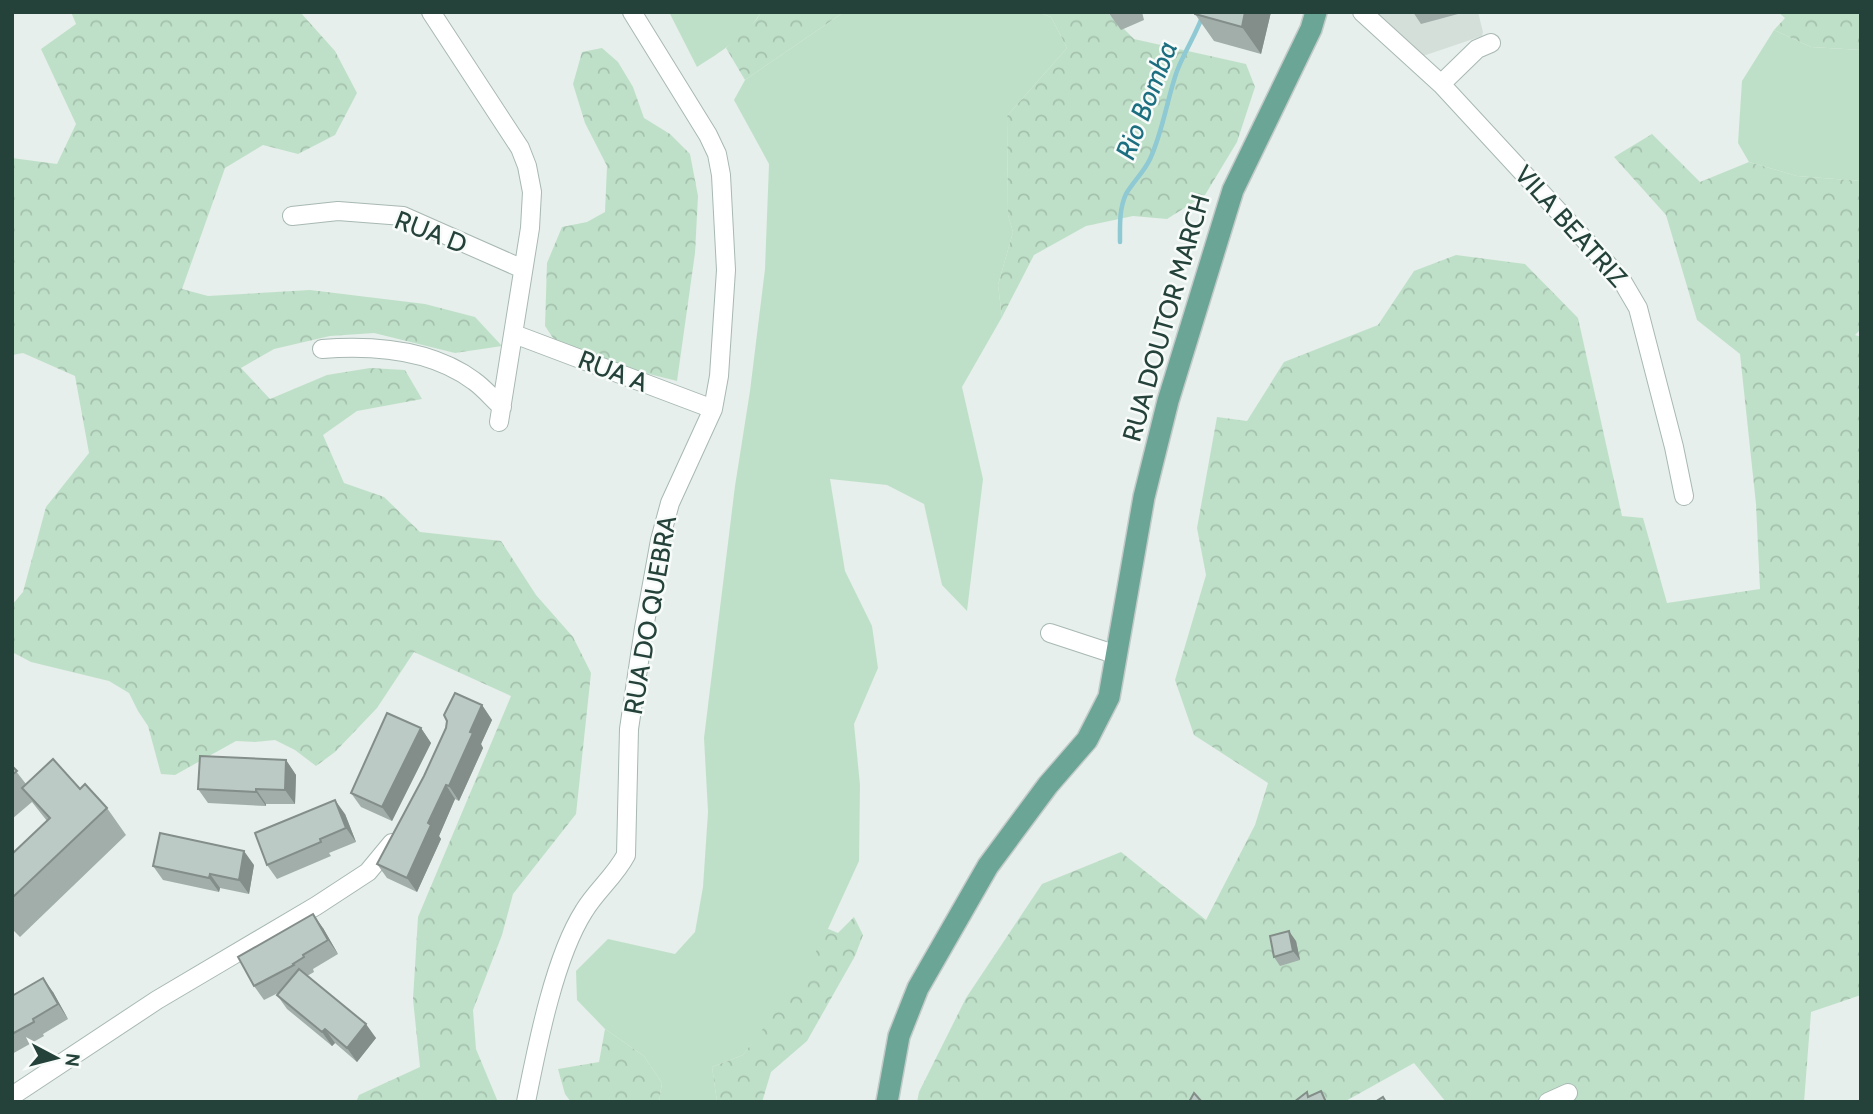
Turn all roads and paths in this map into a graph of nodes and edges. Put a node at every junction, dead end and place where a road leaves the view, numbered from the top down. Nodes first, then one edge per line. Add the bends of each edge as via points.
1 (431, 12) edge
2 (632, 12) edge
3 (1316, 12) edge
4 (1362, 12) edge
5 (1491, 43) dead end
6 (1441, 84) junction
7 (292, 216) dead end
8 (523, 269) junction
9 (514, 334) junction
10 (322, 349) dead end
11 (713, 409) junction
12 (1684, 496) dead end
13 (1050, 633) dead end
14 (1117, 655) junction
15 (402, 824) edge
16 (1568, 1093) dead end
17 (12, 1096) edge
18 (526, 1102) edge
19 (887, 1102) edge
20 (1548, 1102) edge

1 - 8 street via 508,128 527,166 532,192
2 - 11 street, RUA DO QUEBRA via 708,135 719,164 726,270
3 - 14 main road, RUA DOUTOR MARCH via 1233,190 1150,473
4 - 6 street, VILA BEATRIZ
5 - 6 street via 1477,49
6 - 12 street, VILA BEATRIZ via 1632,294
7 - 8 street, RUA D via 338,211 402,216
8 - 9 street
9 - 10 street via 500,414 475,382 445,363 410,352
9 - 11 street, RUA A
11 - 18 street, RUA DO QUEBRA via 670,503 657,553 629,729 626,855 584,910 560,962
13 - 14 street
14 - 19 main road, RUA DOUTOR MARCH via 1102,715 988,866 918,988 899,1036
15 - 17 street via 368,872
16 - 20 street

